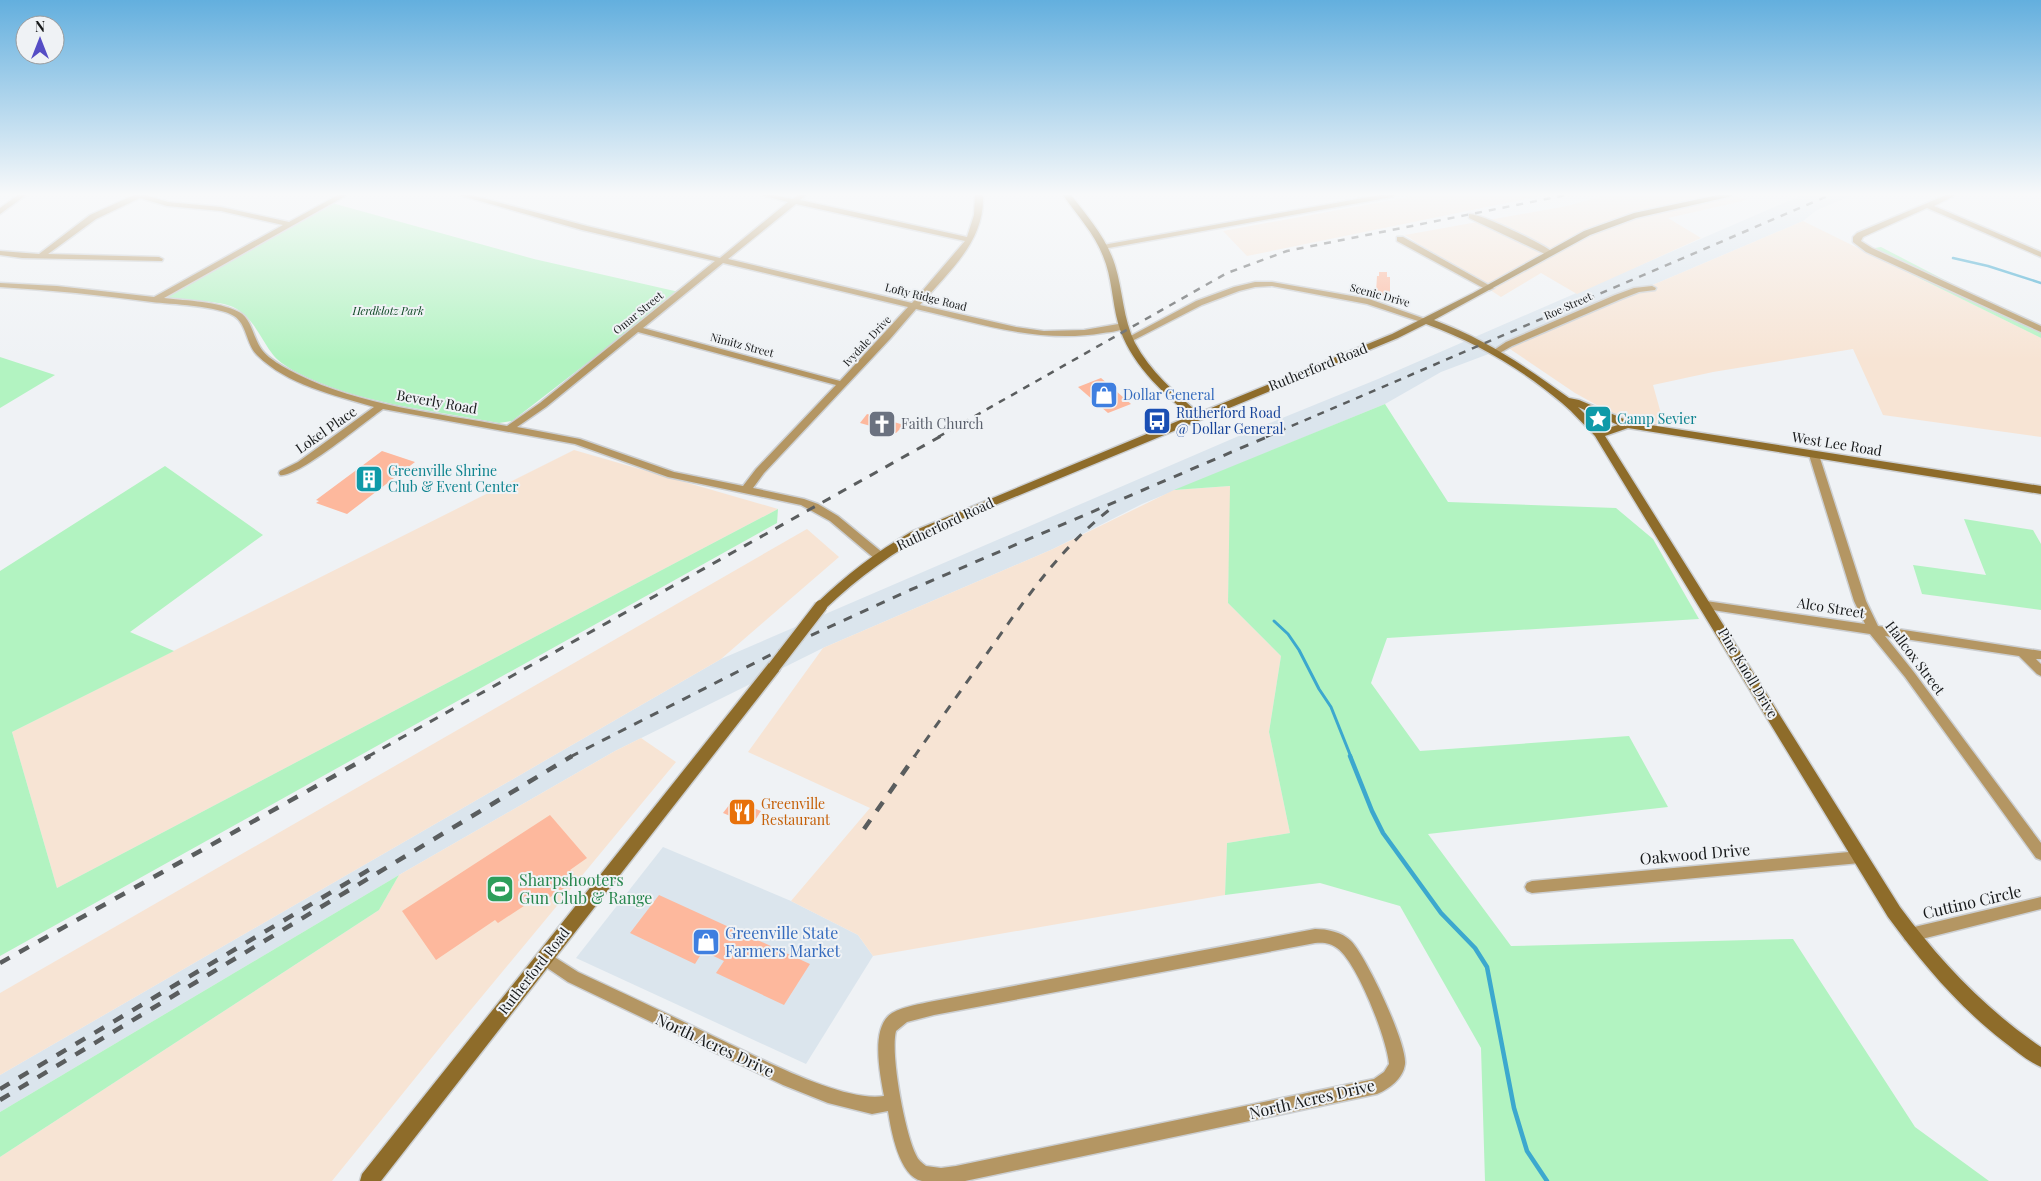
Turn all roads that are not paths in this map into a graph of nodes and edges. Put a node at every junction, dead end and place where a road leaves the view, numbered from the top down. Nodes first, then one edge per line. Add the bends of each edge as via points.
1 (49, 250) edge
2 (242, 250) edge
3 (680, 250) edge
4 (734, 250) edge
5 (962, 250) edge
6 (1104, 250) edge
7 (1419, 250) edge
8 (1544, 250) edge
9 (1555, 250) edge
10 (1869, 250) edge
11 (0, 253) edge
12 (1550, 253) junction
13 (41, 256) junction
14 (159, 259) dead end
15 (722, 260) junction
16 (0, 285) edge
17 (1490, 288) junction
18 (1652, 288) dead end
19 (154, 300) junction
20 (915, 306) junction
21 (1427, 321) junction
22 (1124, 326) junction
23 (637, 329) junction
24 (2041, 329) edge
25 (1129, 339) junction
26 (1495, 352) junction
27 (841, 384) junction
28 (1566, 401) junction
29 (382, 406) junction
30 (1197, 417) junction
31 (1628, 425) junction
32 (510, 428) junction
33 (1599, 434) junction
34 (1814, 455) junction
35 (284, 473) dead end
36 (746, 490) junction
37 (2041, 490) edge
38 (879, 556) junction
39 (1706, 605) junction
40 (1873, 629) junction
41 (2022, 652) junction
42 (2041, 654) edge
43 (2041, 671) edge
44 (2041, 854) edge
45 (1860, 857) junction
46 (1532, 887) dead end
47 (2041, 903) edge
48 (1910, 935) junction
49 (545, 958) junction
50 (2041, 1058) edge
51 (895, 1102) junction
52 (369, 1181) edge

1 - 13 street
2 - 19 street
3 - 15 street, Lofty Ridge Road
4 - 15 street, Omar Street
5 - 20 street, Ivydale Drive
6 - 22 street
7 - 17 street
8 - 12 street
9 - 12 street, Rutherford Road
10 - 24 street
11 - 13 street
12 - 17 street, Rutherford Road
13 - 14 street
15 - 20 street, Lofty Ridge Road
15 - 23 street, Omar Street
16 - 19 street, Beverly Road
17 - 21 street, Rutherford Road
18 - 26 street, Roe Street via 1618,297
19 - 29 street, Beverly Road via 210,306 237,314 248,328 256,349 273,364 323,389
20 - 22 street, Lofty Ridge Road via 1044,334 1083,334
20 - 27 street, Ivydale Drive
21 - 25 street, Scenic Drive via 1369,302 1257,283 1229,290
21 - 26 street, Pine Knoll Drive via 1462,334
21 - 30 street, Rutherford Road
22 - 25 street
23 - 27 street, Nimitz Street
23 - 32 street, Omar Street
25 - 30 street via 1149,369
26 - 28 street, Pine Knoll Drive
27 - 36 street, Ivydale Drive
28 - 31 street, West Lee Road
28 - 33 street, Pine Knoll Drive
29 - 32 street, Beverly Road
29 - 35 street, Lokel Place via 302,464
30 - 38 street, Rutherford Road via 931,527
31 - 33 street, West Lee Road
31 - 34 street, West Lee Road
32 - 36 street, Beverly Road via 577,441 672,474
33 - 39 street, Pine Knoll Drive
34 - 37 street, West Lee Road
34 - 40 street, Hallcox Street via 1860,602
36 - 38 street, Beverly Road via 816,506
38 - 49 street, Rutherford Road, bridge via 851,576 821,606
39 - 40 street, Alco Street
39 - 45 street, Pine Knoll Drive
40 - 41 street, Alco Street
40 - 44 street, Hallcox Street
41 - 42 street, Alco Street
41 - 43 street
45 - 46 street, Oakwood Drive
45 - 48 street, Pine Knoll Drive
47 - 48 street, Cuttino Circle
48 - 50 street, Pine Knoll Drive via 1976,1008
49 - 51 street, North Acres Drive via 573,977 783,1077 828,1095 872,1106
49 - 52 street, Rutherford Road
51 - 51 street, North Acres Drive via 885,1041 890,1027 899,1018 934,1008 1315,936 1334,938 1352,952 1377,1004 1397,1058 1390,1078 1363,1090 946,1175 926,1174 910,1163

